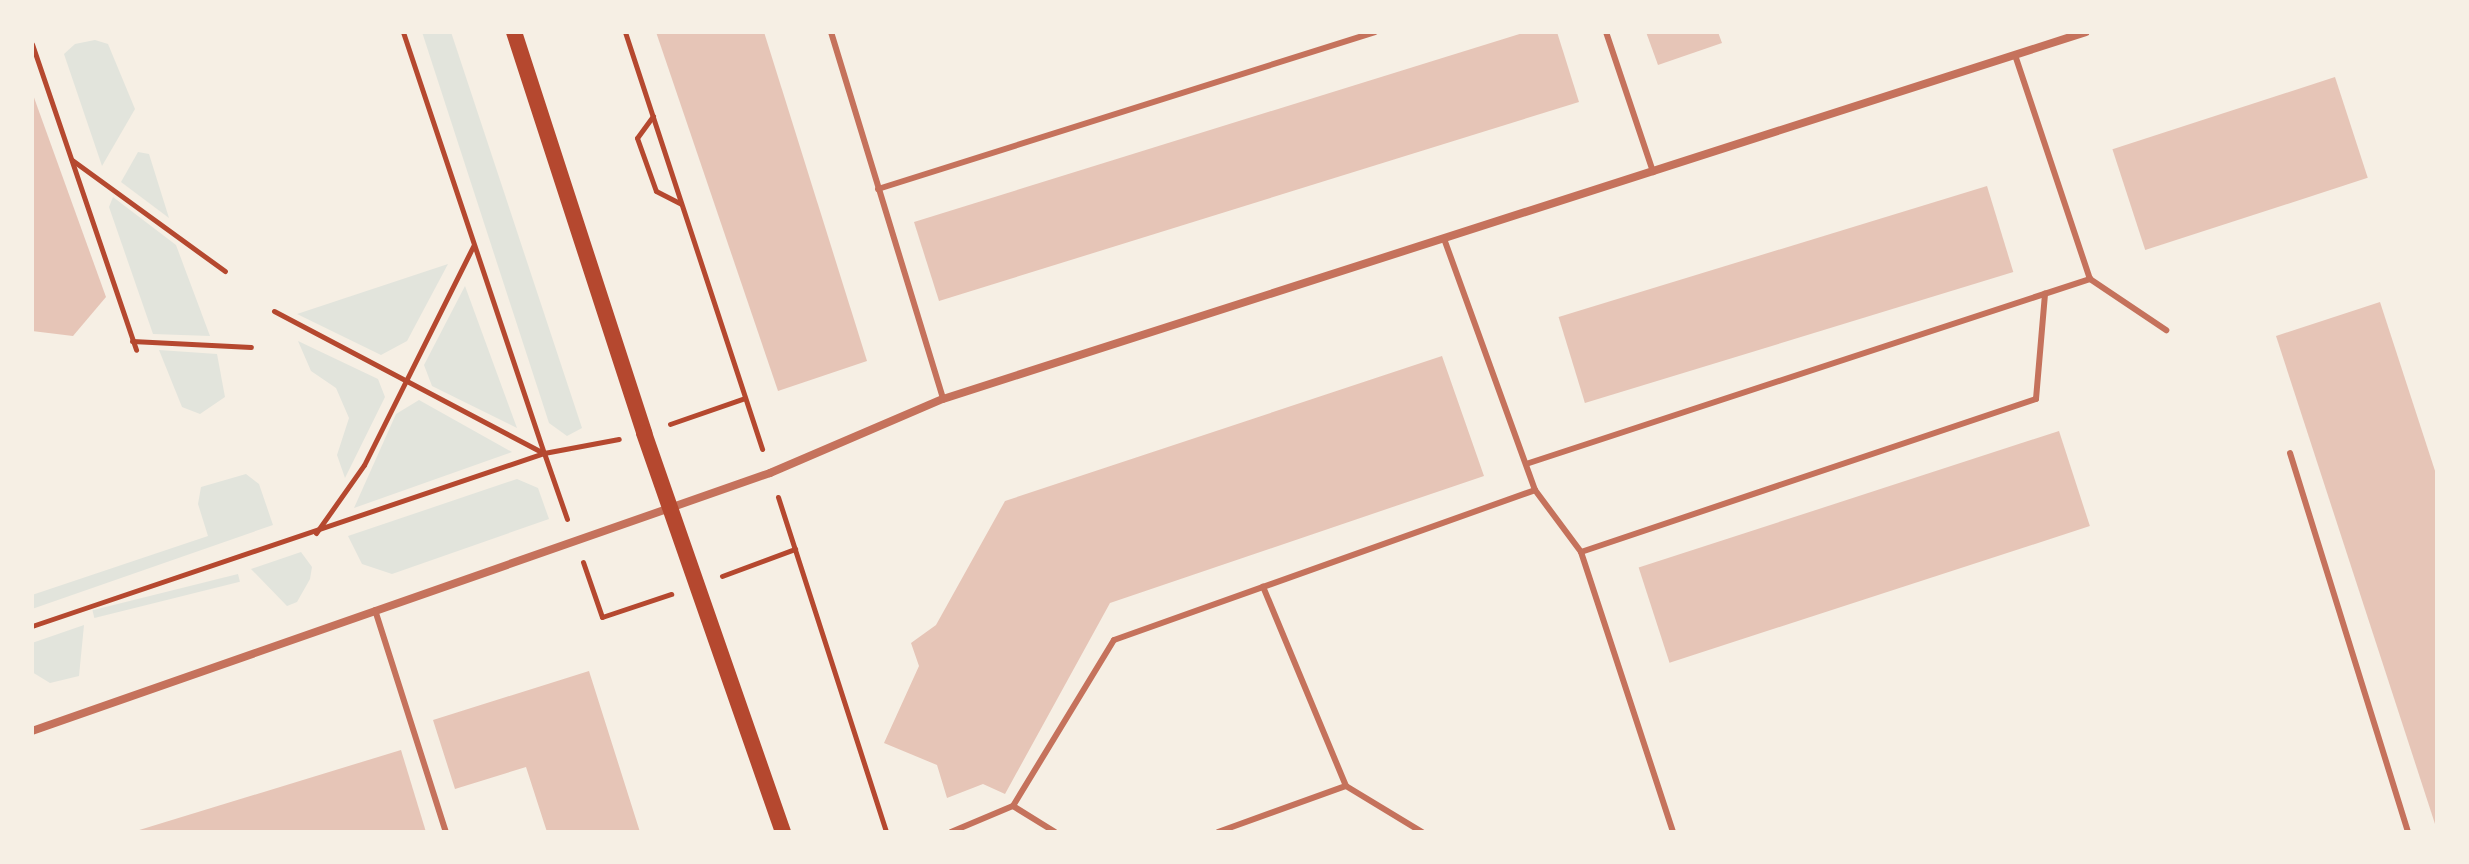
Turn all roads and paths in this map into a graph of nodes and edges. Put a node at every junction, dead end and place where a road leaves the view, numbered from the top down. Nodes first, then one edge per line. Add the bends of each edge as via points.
1 (403, 32) edge
2 (514, 32) edge
3 (625, 32) edge
4 (831, 32) edge
5 (1375, 32) edge
6 (1606, 32) edge
7 (2086, 32) edge
8 (32, 44) edge
9 (2015, 55) junction
10 (653, 116) junction
11 (71, 160) junction
12 (1653, 172) junction
13 (878, 189) junction
14 (682, 205) junction
15 (1444, 239) junction
16 (473, 246) junction
17 (225, 271) dead end
18 (2090, 279) junction
19 (2045, 293) junction
20 (274, 311) dead end
21 (2166, 330) dead end
22 (132, 341) junction
23 (251, 347) dead end
24 (136, 350) dead end
25 (403, 377) junction
26 (943, 399) junction
27 (544, 453) junction
28 (2290, 453) dead end
29 (1526, 464) junction
30 (770, 473) junction
31 (1535, 490) junction
32 (668, 504) junction
33 (316, 534) junction
34 (1581, 552) junction
35 (1263, 587) junction
36 (375, 610) junction
37 (32, 626) edge
38 (32, 731) edge
39 (1346, 786) junction
40 (1013, 806) junction
41 (446, 832) edge
42 (783, 832) edge
43 (886, 832) edge
44 (951, 832) edge
45 (1055, 832) edge
46 (1218, 832) edge
47 (1422, 832) edge
48 (1673, 832) edge
49 (2408, 832) edge

1 - 16 path
2 - 32 main road
3 - 10 path
4 - 13 lane
5 - 13 lane
6 - 12 lane
7 - 9 street
8 - 11 path
9 - 12 street
9 - 18 lane
10 - 14 path
10 - 14 path via 637,138 656,191
11 - 17 path
11 - 22 path
12 - 15 street
13 - 26 lane
14 - 30 path
15 - 26 street
15 - 29 lane
16 - 25 path
16 - 27 path
18 - 19 lane
18 - 21 lane
19 - 29 lane
19 - 34 lane via 2036,399
20 - 25 path
22 - 23 path
22 - 24 path
25 - 27 path
25 - 33 path via 364,465
26 - 30 street
27 - 33 path
28 - 49 lane
29 - 31 lane
30 - 32 street
30 - 43 path
31 - 34 lane
31 - 35 lane
32 - 36 street
32 - 42 main road
33 - 37 path
34 - 48 lane
35 - 39 lane
35 - 40 lane via 1114,640
36 - 38 street
36 - 41 lane
39 - 46 lane
39 - 47 lane
40 - 44 lane
40 - 45 lane

